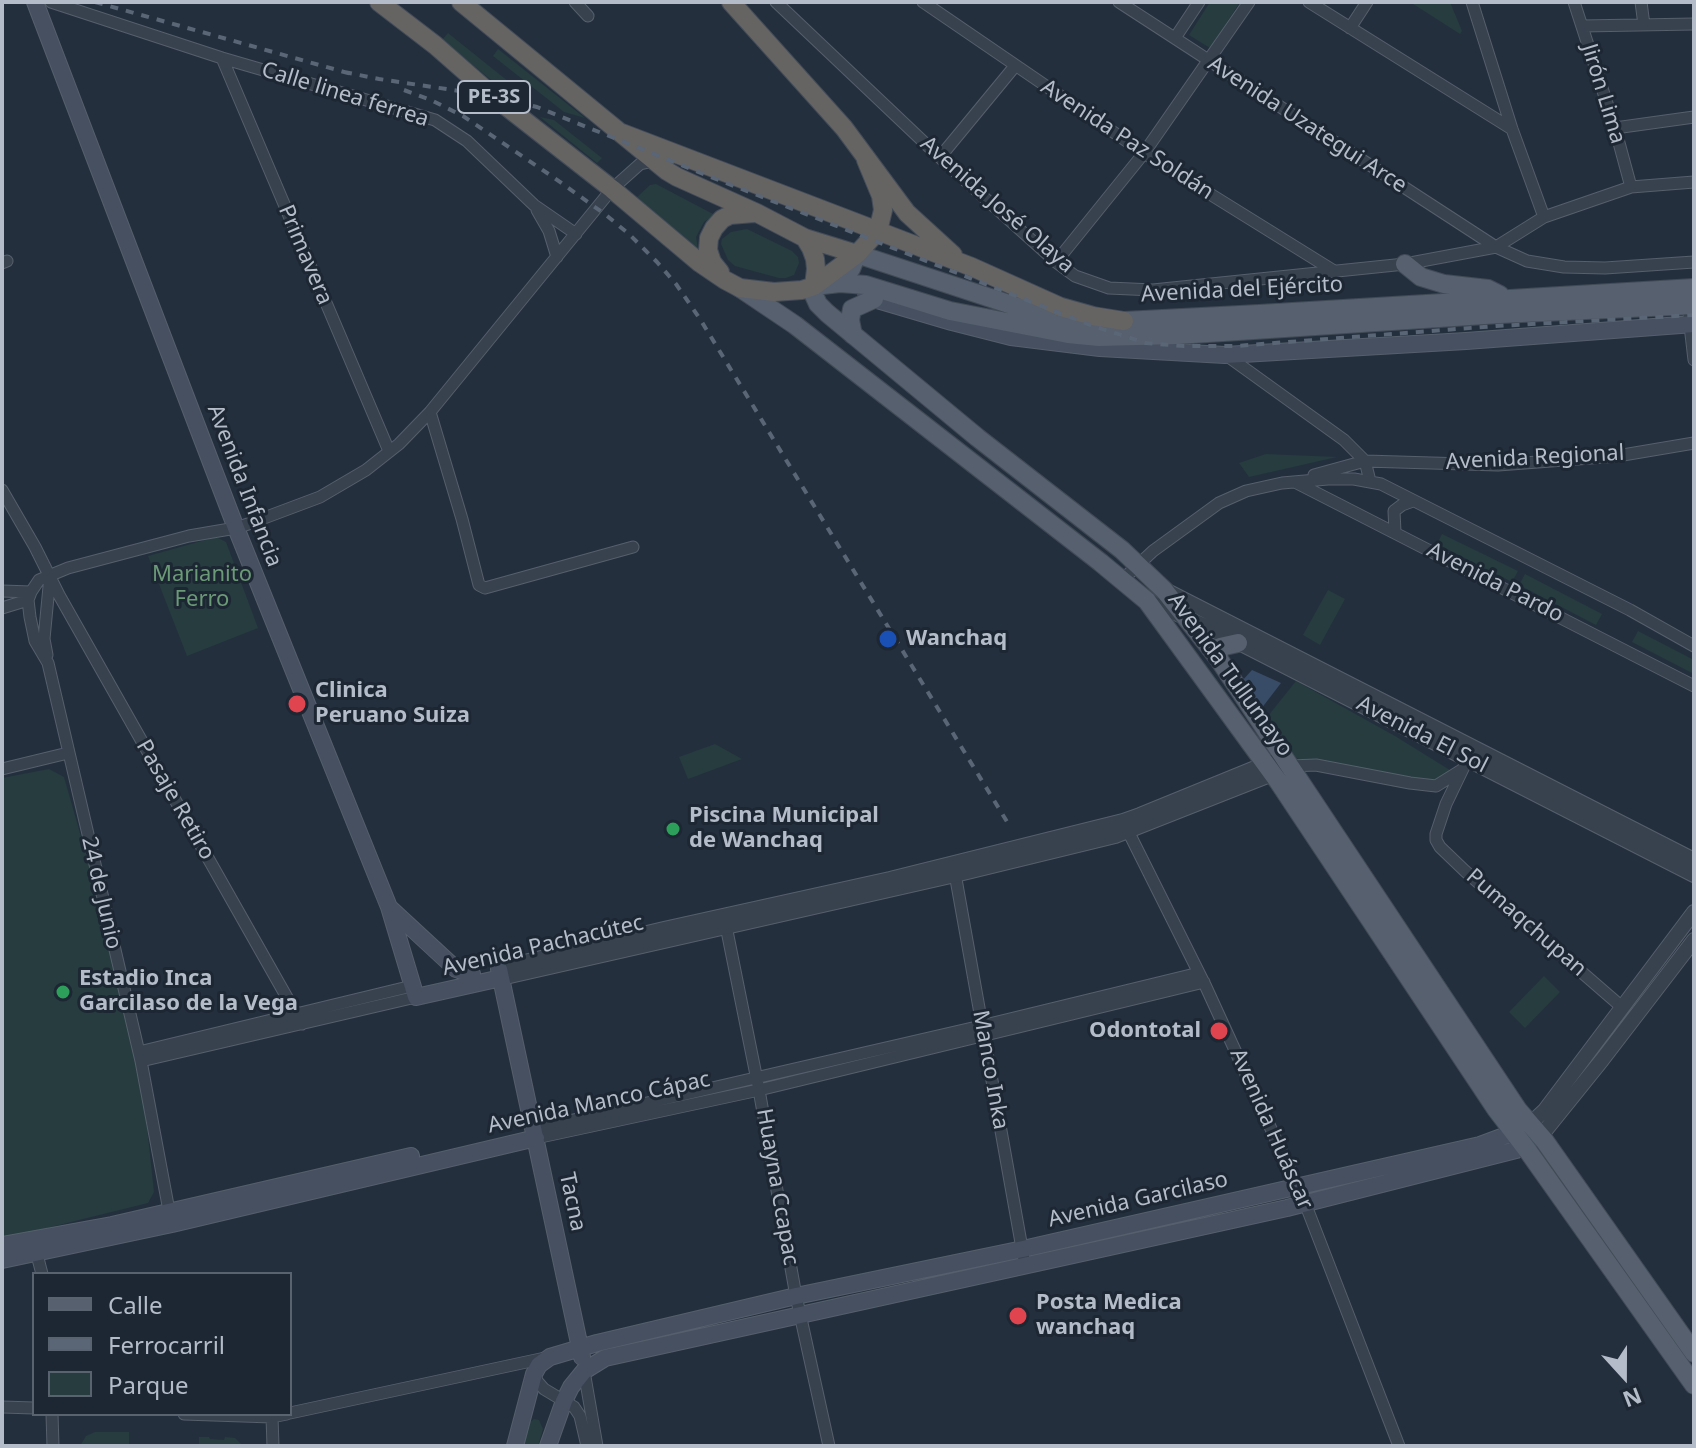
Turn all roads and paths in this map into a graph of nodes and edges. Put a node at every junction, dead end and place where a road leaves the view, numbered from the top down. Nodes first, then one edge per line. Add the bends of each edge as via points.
1 (35, 2) edge
2 (51, 2) edge
3 (379, 2) edge
4 (462, 2) edge
5 (575, 2) edge
6 (731, 2) edge
7 (776, 2) edge
8 (923, 2) edge
9 (1119, 2) edge
10 (1199, 2) edge
11 (1249, 2) edge
12 (1309, 2) edge
13 (1367, 2) edge
14 (1472, 2) edge
15 (1574, 2) edge
16 (1641, 2) edge
17 (588, 16) dead end
18 (1694, 24) edge
19 (1644, 25) junction
20 (1582, 26) junction
21 (1350, 28) junction
22 (1175, 38) junction
23 (222, 58) junction
24 (1209, 61) junction
25 (1015, 66) junction
26 (1694, 117) edge
27 (1615, 128) junction
28 (1512, 129) junction
29 (622, 133) junction
30 (1144, 153) junction
31 (940, 157) junction
32 (866, 160) junction
33 (660, 166) junction
34 (1694, 182) edge
35 (1631, 187) junction
36 (612, 189) junction
37 (534, 205) junction
38 (757, 213) junction
39 (1544, 217) junction
40 (879, 229) junction
41 (576, 234) junction
42 (805, 238) junction
43 (1496, 247) junction
44 (857, 254) junction
45 (557, 257) junction
46 (1056, 262) junction
47 (1694, 262) edge
48 (1405, 264) junction
49 (972, 267) junction
50 (1335, 271) junction
51 (852, 283) junction
52 (733, 284) junction
53 (814, 289) junction
54 (874, 299) junction
55 (1505, 299) junction
56 (1692, 308) edge
57 (998, 319) junction
58 (1124, 321) junction
59 (952, 322) junction
60 (853, 335) junction
61 (1225, 355) junction
62 (1694, 360) edge
63 (430, 412) junction
64 (1694, 443) edge
65 (389, 451) junction
66 (1370, 461) junction
67 (1370, 481) junction
68 (1294, 482) junction
69 (2, 490) edge
70 (1413, 501) junction
71 (236, 528) junction
72 (1395, 532) junction
73 (633, 547) dead end
74 (1138, 566) junction
75 (50, 575) junction
76 (1122, 580) junction
77 (1164, 590) junction
78 (2, 591) edge
79 (29, 596) junction
80 (1147, 601) junction
81 (2, 608) edge
82 (1184, 616) junction
83 (1238, 643) junction
84 (1694, 646) edge
85 (1218, 658) junction
86 (48, 663) junction
87 (1694, 686) edge
88 (68, 753) junction
89 (1468, 759) junction
90 (1290, 766) junction
91 (2, 769) edge
92 (1269, 769) junction
93 (1436, 786) junction
94 (1446, 804) junction
95 (1126, 826) junction
96 (1694, 860) edge
97 (954, 869) junction
98 (1694, 875) edge
99 (389, 907) junction
100 (1694, 912) edge
101 (725, 922) junction
102 (1694, 940) edge
103 (500, 973) junction
104 (472, 974) junction
105 (1202, 977) junction
106 (414, 992) junction
107 (1623, 1008) junction
108 (299, 1019) junction
109 (982, 1031) junction
110 (140, 1057) junction
111 (758, 1084) junction
112 (535, 1134) junction
113 (1526, 1134) junction
114 (1297, 1187) junction
115 (1305, 1203) junction
116 (170, 1218) junction
117 (2, 1245) edge
118 (35, 1245) junction
119 (1024, 1257) junction
120 (2, 1260) edge
121 (42, 1272) edge
122 (796, 1296) junction
123 (800, 1315) junction
124 (580, 1348) junction
125 (1694, 1353) edge
126 (550, 1357) junction
127 (535, 1371) junction
128 (580, 1375) junction
129 (1694, 1385) edge
130 (564, 1401) junction
131 (2, 1407) edge
132 (32, 1408) edge
133 (292, 1413) edge
134 (52, 1416) edge
135 (243, 1416) edge
136 (278, 1416) edge
137 (272, 1417) junction
138 (53, 1446) edge
139 (273, 1446) edge
140 (515, 1446) edge
141 (548, 1446) edge
142 (587, 1446) edge
143 (597, 1446) edge
144 (829, 1446) edge
145 (1399, 1446) edge

1 - 71 main road, Avenida Infancia
2 - 23 street, Calle linea ferrea
3 - 36 highway, PE-3S
4 - 29 highway, PE-3S
5 - 17 street
6 - 32 highway via 844,128
7 - 31 street, Avenida José Olaya
8 - 25 street, Avenida Paz Soldán
9 - 22 street, Avenida Uzategui Arce
10 - 22 street
11 - 24 street
12 - 21 street
13 - 21 street
14 - 28 street
15 - 20 street, Jirón Lima
16 - 19 street
18 - 19 street
19 - 20 street
20 - 27 street, Jirón Lima
21 - 28 street
22 - 24 street, Avenida Uzategui Arce
23 - 37 street, Calle linea ferrea via 435,120 467,141
23 - 65 street, Primavera
24 - 30 street
24 - 43 street, Avenida Uzategui Arce
25 - 30 street, Avenida Paz Soldán
25 - 31 street
26 - 27 street
27 - 35 street, Jirón Lima
28 - 39 street
29 - 33 highway, PE-3S
29 - 40 highway
30 - 46 street
30 - 50 street, Avenida Paz Soldán
31 - 46 street, Avenida José Olaya
32 - 40 highway via 881,196
32 - 49 highway via 907,213
33 - 36 street via 640,164
33 - 38 highway, PE-3S
34 - 35 street
35 - 39 street
36 - 41 street
36 - 52 highway, Avenida Tullumayo / PE-3S
37 - 41 street
37 - 45 street
38 - 42 highway, PE-3S
38 - 52 highway via 730,215 711,233 709,254
39 - 43 street
40 - 44 highway, PE-3S
40 - 49 highway
41 - 45 street
42 - 44 highway, Avenida del Ejército
42 - 53 highway via 815,259
43 - 47 street via 1527,261 1564,267
43 - 48 street, Avenida José Olaya
44 - 51 main road via 850,271
44 - 53 highway, PE-3S
44 - 58 main road, Avenida del Ejército via 1043,314
45 - 63 street
46 - 50 street, Avenida José Olaya via 1075,276 1109,288 1153,290
48 - 50 street, Avenida José Olaya
48 - 55 main road via 1421,277 1488,289
49 - 58 highway via 1061,307
51 - 53 main road, Avenida del Ejército
51 - 54 main road
51 - 57 main road, Avenida del Ejército
52 - 53 highway, PE-3S via 758,291
52 - 76 main road, Avenida Tullumayo via 795,325
53 - 60 main road, Avenida Tullumayo via 818,304
54 - 59 main road
54 - 60 main road via 852,309
55 - 56 main road, Avenida del Ejército
55 - 58 main road, Avenida del Ejército
56 - 57 main road, Avenida del Ejército via 1123,337 1068,334
56 - 61 main road via 1466,341
56 - 62 street
57 - 59 main road
59 - 61 main road via 1011,337 1100,348
60 - 74 main road, Avenida Tullumayo
61 - 66 street
63 - 65 street
63 - 73 street via 479,585 485,588
64 - 66 street, Avenida Regional via 1617,456 1498,465
65 - 71 street via 320,497
66 - 67 street
66 - 68 street, Avenida Regional
67 - 68 street, Avenida Pardo
67 - 70 street, Avenida Pardo
68 - 72 street, Avenida Pardo
68 - 74 street, Avenida Pardo via 1246,491 1219,503
69 - 75 street, Pasaje Retiro
70 - 72 street via 1394,511
70 - 84 street, Avenida Pardo
71 - 75 street
71 - 99 main road, Avenida Infancia
72 - 87 street, Avenida Pardo
74 - 76 street, Avenida Pardo
74 - 77 main road, Avenida Tullumayo
75 - 79 street via 39,580
75 - 86 street via 44,639
75 - 108 street, Pasaje Retiro
76 - 80 main road, Avenida Tullumayo
77 - 82 main road, Avenida Tullumayo
77 - 89 street, Avenida El Sol
78 - 79 street
79 - 81 street
79 - 86 street, 24 de Junio via 35,641
80 - 82 street, Avenida El Sol
80 - 92 main road, Avenida Tullumayo
82 - 83 street, Avenida El Sol
82 - 85 main road, Avenida Tullumayo
83 - 85 main road via 1220,647
83 - 89 street, Avenida El Sol
85 - 90 main road, Avenida Tullumayo
86 - 88 street, 24 de Junio
88 - 91 street
88 - 110 street, 24 de Junio
89 - 93 street
89 - 94 street
89 - 96 street, Avenida El Sol
89 - 98 street, Avenida El Sol
90 - 92 street
90 - 93 street via 1316,765
90 - 113 main road, Avenida Tullumayo
92 - 95 street, Avenida Pachacútec
92 - 95 street, Avenida Pachacútec via 1213,784
92 - 113 main road, Avenida Tullumayo
93 - 94 street
94 - 107 street, Pumaqchupan via 1436,834 1440,847
95 - 97 street, Avenida Pachacútec
95 - 105 street, Avenida Huáscar
97 - 101 street, Avenida Pachacútec
97 - 109 street, Manco Inka
99 - 104 main road via 456,969
99 - 106 main road, Avenida Infancia
100 - 107 street, Avenida Garcilaso
101 - 103 street, Avenida Pachacútec
101 - 111 street, Huayna Ccapac
102 - 113 street via 1544,1132
103 - 104 main road, Avenida Pachacútec
103 - 106 main road, Avenida Pachacútec
103 - 112 main road, Tacna
104 - 106 main road, Avenida Pachacútec
105 - 109 street, Avenida Manco Cápac
105 - 114 street, Avenida Huáscar
106 - 108 street, Avenida Pachacútec
107 - 113 street, Avenida Garcilaso
108 - 110 street, Avenida Pachacútec
109 - 111 street, Avenida Manco Cápac
109 - 119 street, Manco Inka
110 - 116 street, 24 de Junio
111 - 112 street, Avenida Manco Cápac
111 - 122 street, Huayna Ccapac
112 - 116 main road, Avenida Manco Cápac
112 - 124 main road, Tacna
113 - 114 main road, Avenida Garcilaso
113 - 115 main road, Avenida Garcilaso via 1516,1150
113 - 125 main road, Avenida Tullumayo
113 - 129 main road, Avenida Tullumayo
114 - 115 street, Avenida Huáscar
114 - 119 main road, Avenida Garcilaso
115 - 119 main road, Avenida Garcilaso
115 - 145 street, Avenida Huáscar
116 - 118 main road, Avenida Manco Cápac
117 - 118 main road, Avenida Manco Cápac
118 - 120 main road, Avenida Manco Cápac
118 - 121 street
119 - 122 main road, Avenida Garcilaso
119 - 123 main road, Avenida Garcilaso
122 - 123 street, Huayna Ccapac
122 - 124 main road, Avenida Garcilaso
123 - 128 main road, Avenida Garcilaso via 605,1358
123 - 144 street, Huayna Ccapac
124 - 126 main road, Avenida Garcilaso
124 - 128 main road, Tacna
126 - 127 main road, Avenida Garcilaso
126 - 133 street
127 - 130 street via 539,1385
127 - 140 main road, Avenida Garcilaso
128 - 130 main road
128 - 143 street, Tacna
130 - 141 main road
130 - 142 street via 580,1416
131 - 132 street
134 - 138 street
135 - 137 street
136 - 137 street
137 - 139 street

